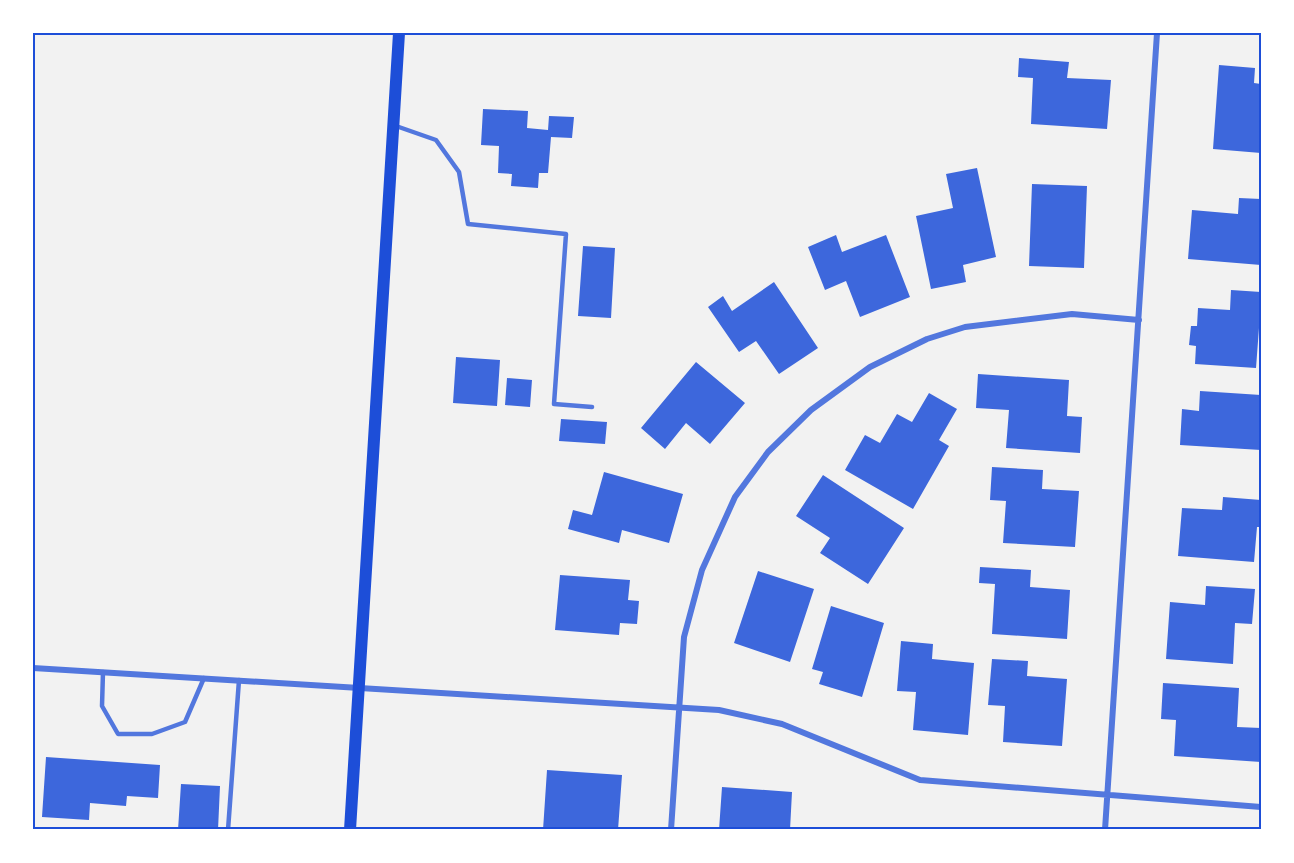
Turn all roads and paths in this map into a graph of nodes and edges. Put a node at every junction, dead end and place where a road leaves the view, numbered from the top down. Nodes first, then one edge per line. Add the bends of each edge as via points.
1 (399, 33) edge
2 (1157, 33) edge
3 (393, 125) junction
4 (1139, 320) junction
5 (592, 407) dead end
6 (33, 668) edge
7 (102, 672) junction
8 (204, 678) junction
9 (239, 680) junction
10 (358, 687) junction
11 (681, 707) junction
12 (1108, 795) junction
13 (1261, 807) edge
14 (228, 830) edge
15 (350, 830) edge
16 (671, 830) edge
17 (1106, 830) edge

1 - 3 main road
2 - 4 street
3 - 5 lane via 436,140 459,172 468,224 566,234 554,404
3 - 10 main road
4 - 11 street via 1072,314 965,327 927,339 870,367 812,410 768,452 735,497 702,570 684,637
4 - 12 street
6 - 7 street
7 - 8 street
7 - 8 lane via 102,706 118,734 152,734 185,722
8 - 9 street
9 - 10 street
9 - 14 lane
10 - 11 street
10 - 15 main road
11 - 12 street via 719,710 782,724 920,780
11 - 16 street
12 - 13 street
12 - 17 street

